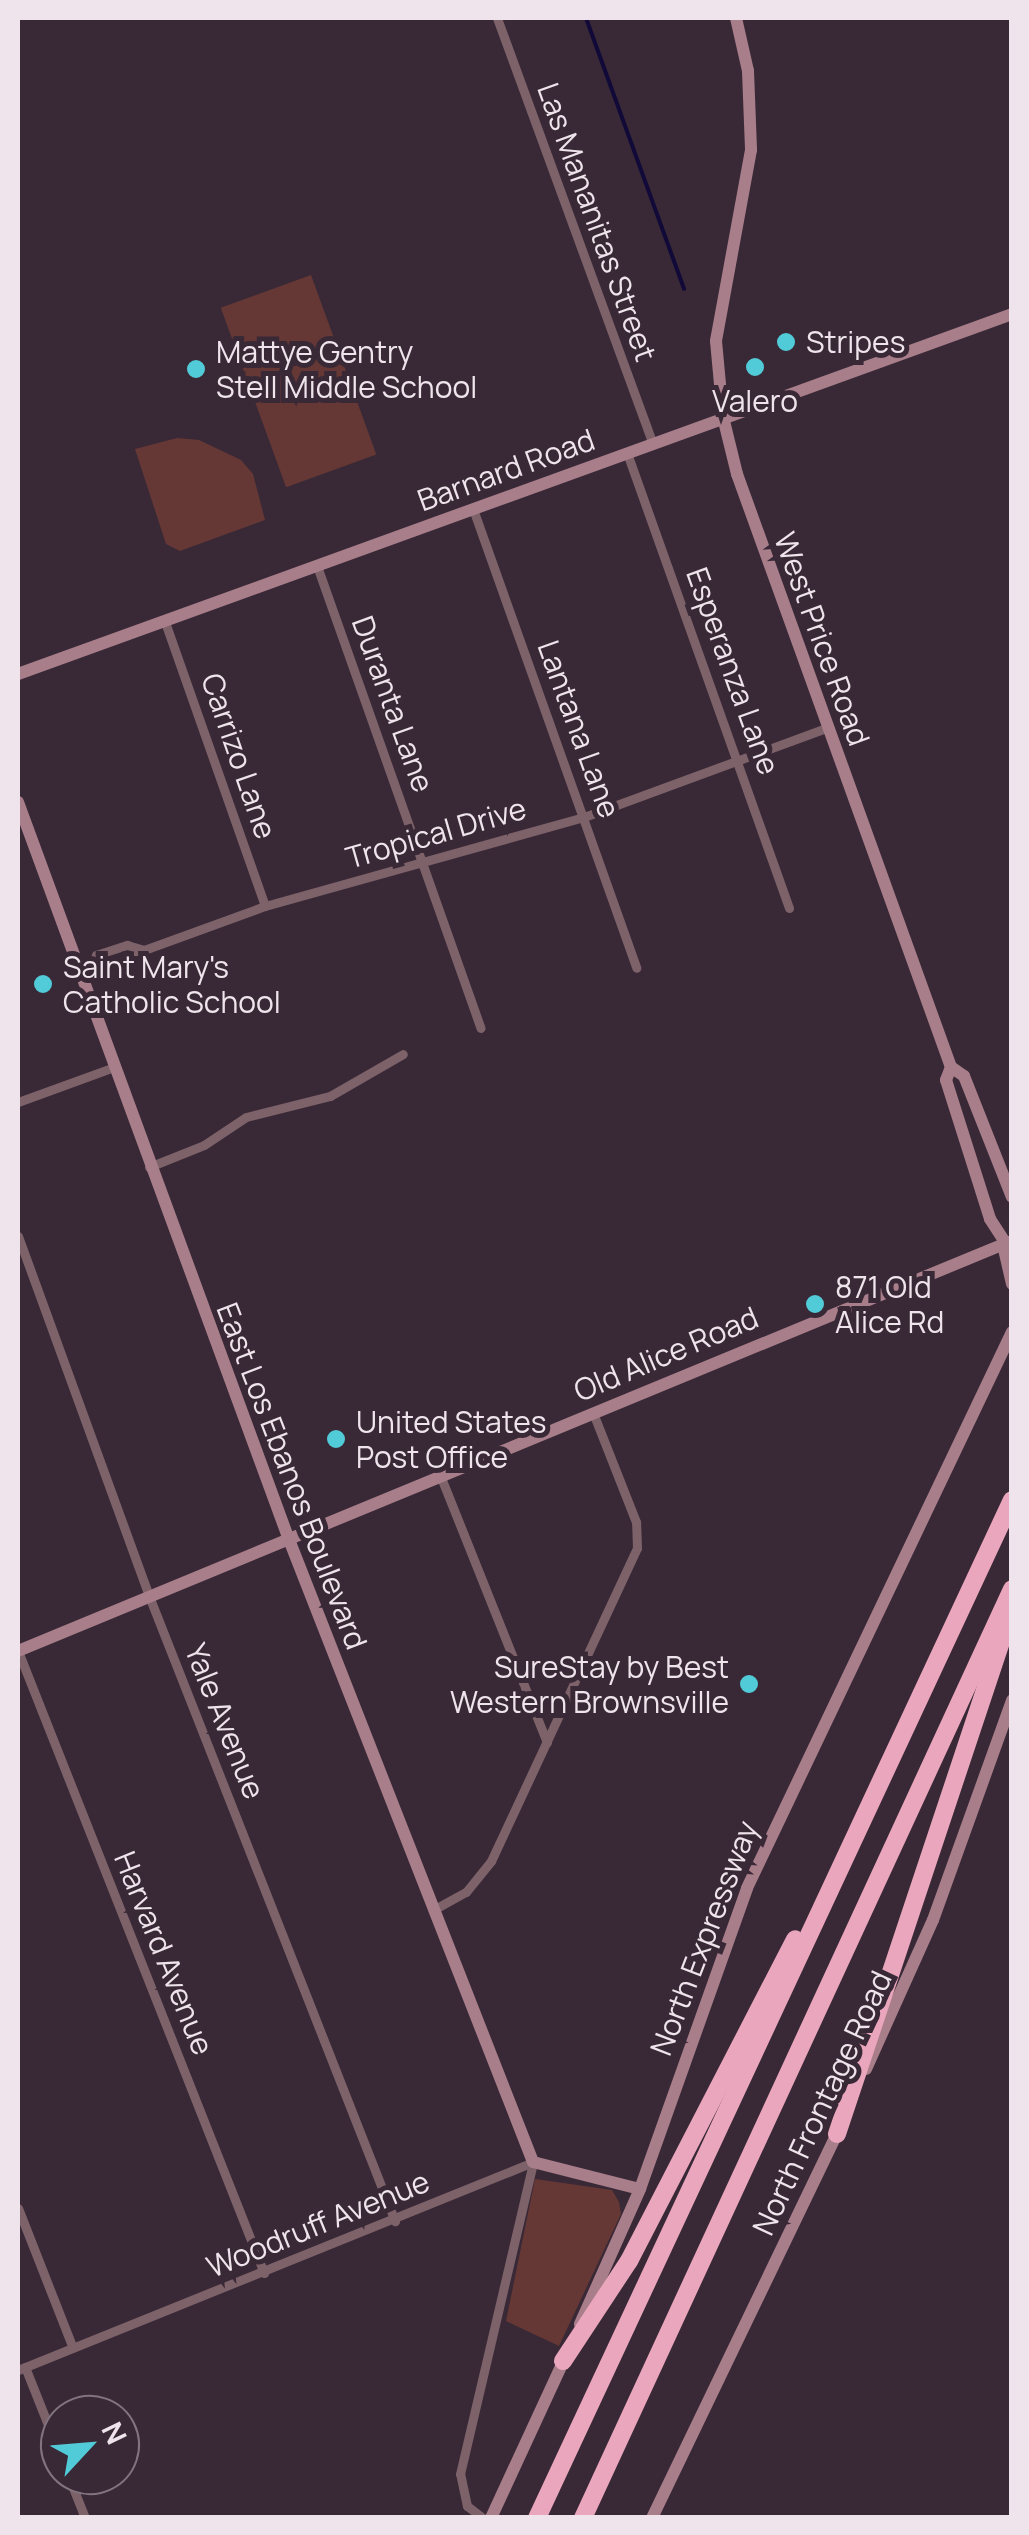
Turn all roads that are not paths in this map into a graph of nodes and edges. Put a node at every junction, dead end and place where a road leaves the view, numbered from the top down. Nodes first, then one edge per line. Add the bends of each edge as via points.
1 (497, 18) edge
2 (736, 18) edge
3 (1012, 314) edge
4 (723, 416) junction
5 (653, 444) junction
6 (628, 453) junction
7 (473, 509) junction
8 (318, 566) junction
9 (165, 622) junction
10 (18, 674) edge
11 (826, 728) junction
12 (740, 761) junction
13 (18, 802) edge
14 (584, 817) junction
15 (424, 862) junction
16 (265, 906) junction
17 (790, 908) dead end
18 (144, 950) junction
19 (636, 968) dead end
20 (84, 971) junction
21 (481, 1028) dead end
22 (403, 1054) dead end
23 (114, 1066) junction
24 (950, 1067) junction
25 (18, 1102) edge
26 (150, 1167) junction
27 (1012, 1197) edge
28 (18, 1236) edge
29 (1009, 1246) edge
30 (1012, 1284) edge
31 (1012, 1332) edge
32 (592, 1413) junction
33 (440, 1475) junction
34 (1012, 1500) edge
35 (288, 1538) junction
36 (1012, 1589) edge
37 (149, 1596) junction
38 (1012, 1612) edge
39 (18, 1651) edge
40 (1012, 1700) edge
41 (547, 1742) junction
42 (873, 1798) junction
43 (432, 1910) junction
44 (837, 2134) junction
45 (532, 2162) junction
46 (640, 2190) junction
47 (18, 2208) edge
48 (395, 2221) junction
49 (264, 2273) junction
50 (72, 2348) junction
51 (563, 2361) junction
52 (22, 2369) edge
53 (40, 2410) edge
54 (483, 2518) edge
55 (491, 2518) edge
56 (538, 2518) edge
57 (583, 2518) edge
58 (652, 2518) edge

1 - 5 street, Las Mananitas Street
2 - 4 street, West Price Road via 752,121 716,341
3 - 4 street, Barnard Road
4 - 5 street, Barnard Road
4 - 11 street, West Price Road
5 - 6 street, Barnard Road
6 - 7 street, Barnard Road
6 - 12 street, Esperanza Lane
7 - 8 street, Barnard Road
7 - 14 street, Lantana Lane
8 - 9 street, Barnard Road
8 - 15 street, Duranta Lane
9 - 10 street, Barnard Road
9 - 16 street, Carrizo Lane
11 - 12 street, Tropical Drive
11 - 24 street, West Price Road
12 - 14 street, Tropical Drive
12 - 17 street, Esperanza Lane
13 - 20 street, East Los Ebanos Boulevard
14 - 15 street, Tropical Drive
14 - 19 street, Lantana Lane
15 - 16 street, Tropical Drive
15 - 21 street, Duranta Lane
16 - 18 street, Tropical Drive
18 - 20 street, Tropical Drive via 102,974
18 - 20 street, Tropical Drive via 127,944 96,954
20 - 23 street, East Los Ebanos Boulevard
22 - 26 street via 330,1096 246,1117 204,1145
23 - 25 street
23 - 26 street, East Los Ebanos Boulevard
24 - 27 street via 964,1076
24 - 29 street, West Price Road via 946,1080
26 - 35 street, East Los Ebanos Boulevard
28 - 37 street, Yale Avenue
29 - 30 street, West Price Road
29 - 32 street, Old Alice Road
31 - 46 street, North Expressway via 747,1888
32 - 33 street, Old Alice Road
32 - 41 street via 636,1522 638,1548
33 - 35 street, Old Alice Road
33 - 41 street
34 - 42 highway
35 - 37 street, Old Alice Road
35 - 43 street, East Los Ebanos Boulevard
36 - 57 highway
37 - 39 street, Old Alice Road
37 - 48 street, Yale Avenue
38 - 44 highway
39 - 49 street, Harvard Avenue
40 - 44 street, North Frontage Road via 933,1920
41 - 43 street via 484,1874
42 - 51 highway via 722,2071 629,2261
42 - 56 highway
43 - 45 street, East Los Ebanos Boulevard
44 - 58 street, North Frontage Road
45 - 46 street
45 - 48 street, Woodruff Avenue
45 - 54 street via 460,2474 467,2506
46 - 51 street, North Expressway
47 - 50 street
48 - 49 street, Woodruff Avenue
49 - 50 street, Woodruff Avenue
50 - 52 street, Woodruff Avenue
51 - 55 street, North Expressway
52 - 53 street

